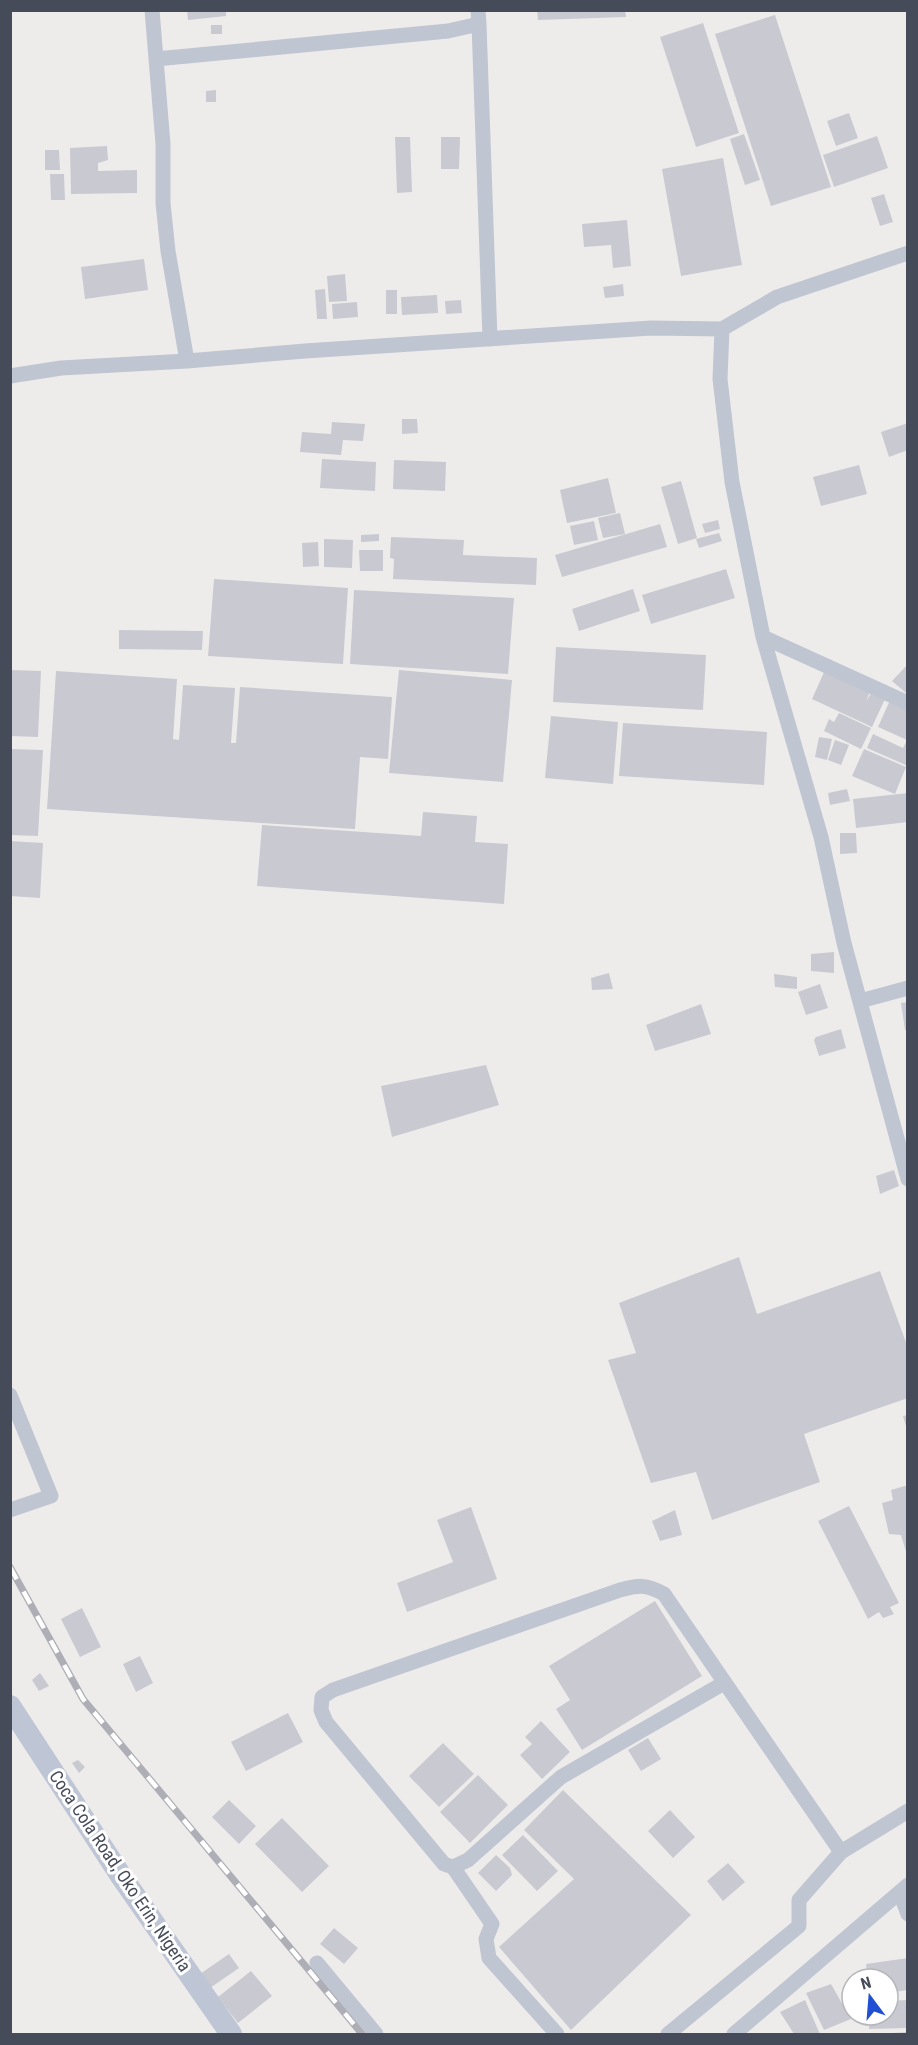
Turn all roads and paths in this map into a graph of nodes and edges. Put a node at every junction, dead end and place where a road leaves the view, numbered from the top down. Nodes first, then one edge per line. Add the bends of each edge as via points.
1 (152, 10) edge
2 (478, 17) edge
3 (156, 59) junction
4 (908, 253) edge
5 (722, 329) junction
6 (490, 339) junction
7 (187, 361) junction
8 (10, 376) edge
9 (763, 638) junction
10 (908, 703) edge
11 (908, 988) edge
12 (860, 1001) junction
13 (908, 1179) edge
14 (10, 1395) edge
15 (15, 1414) edge
16 (10, 1510) edge
17 (724, 1683) junction
18 (10, 1707) edge
19 (908, 1811) edge
20 (841, 1852) junction
21 (453, 1867) junction
22 (904, 1889) edge
23 (908, 1914) edge
24 (317, 1963) dead end
25 (231, 2034) edge
26 (376, 2034) edge
27 (557, 2034) edge
28 (668, 2034) edge
29 (734, 2034) edge

1 - 3 street
2 - 3 street via 448,31
2 - 6 street
3 - 7 street via 163,203
4 - 5 street via 777,297
5 - 6 street via 651,328
5 - 9 street via 720,380 732,482
6 - 7 street
7 - 8 street via 61,368
9 - 10 street
9 - 12 street via 820,837
11 - 12 street
12 - 13 street
14 - 15 street
15 - 16 street via 51,1496
17 - 20 street
17 - 21 street via 561,1777 468,1860
17 - 21 street via 664,1594 639,1585 344,1686 322,1697 321,1710 326,1722 444,1864
18 - 25 street, Coca Cola Road, Oko Erin, Nigeria
19 - 20 street
20 - 28 street via 799,1900 799,1926
21 - 27 street via 492,1924 486,1939 489,1958
22 - 23 street
22 - 29 street
24 - 26 street

